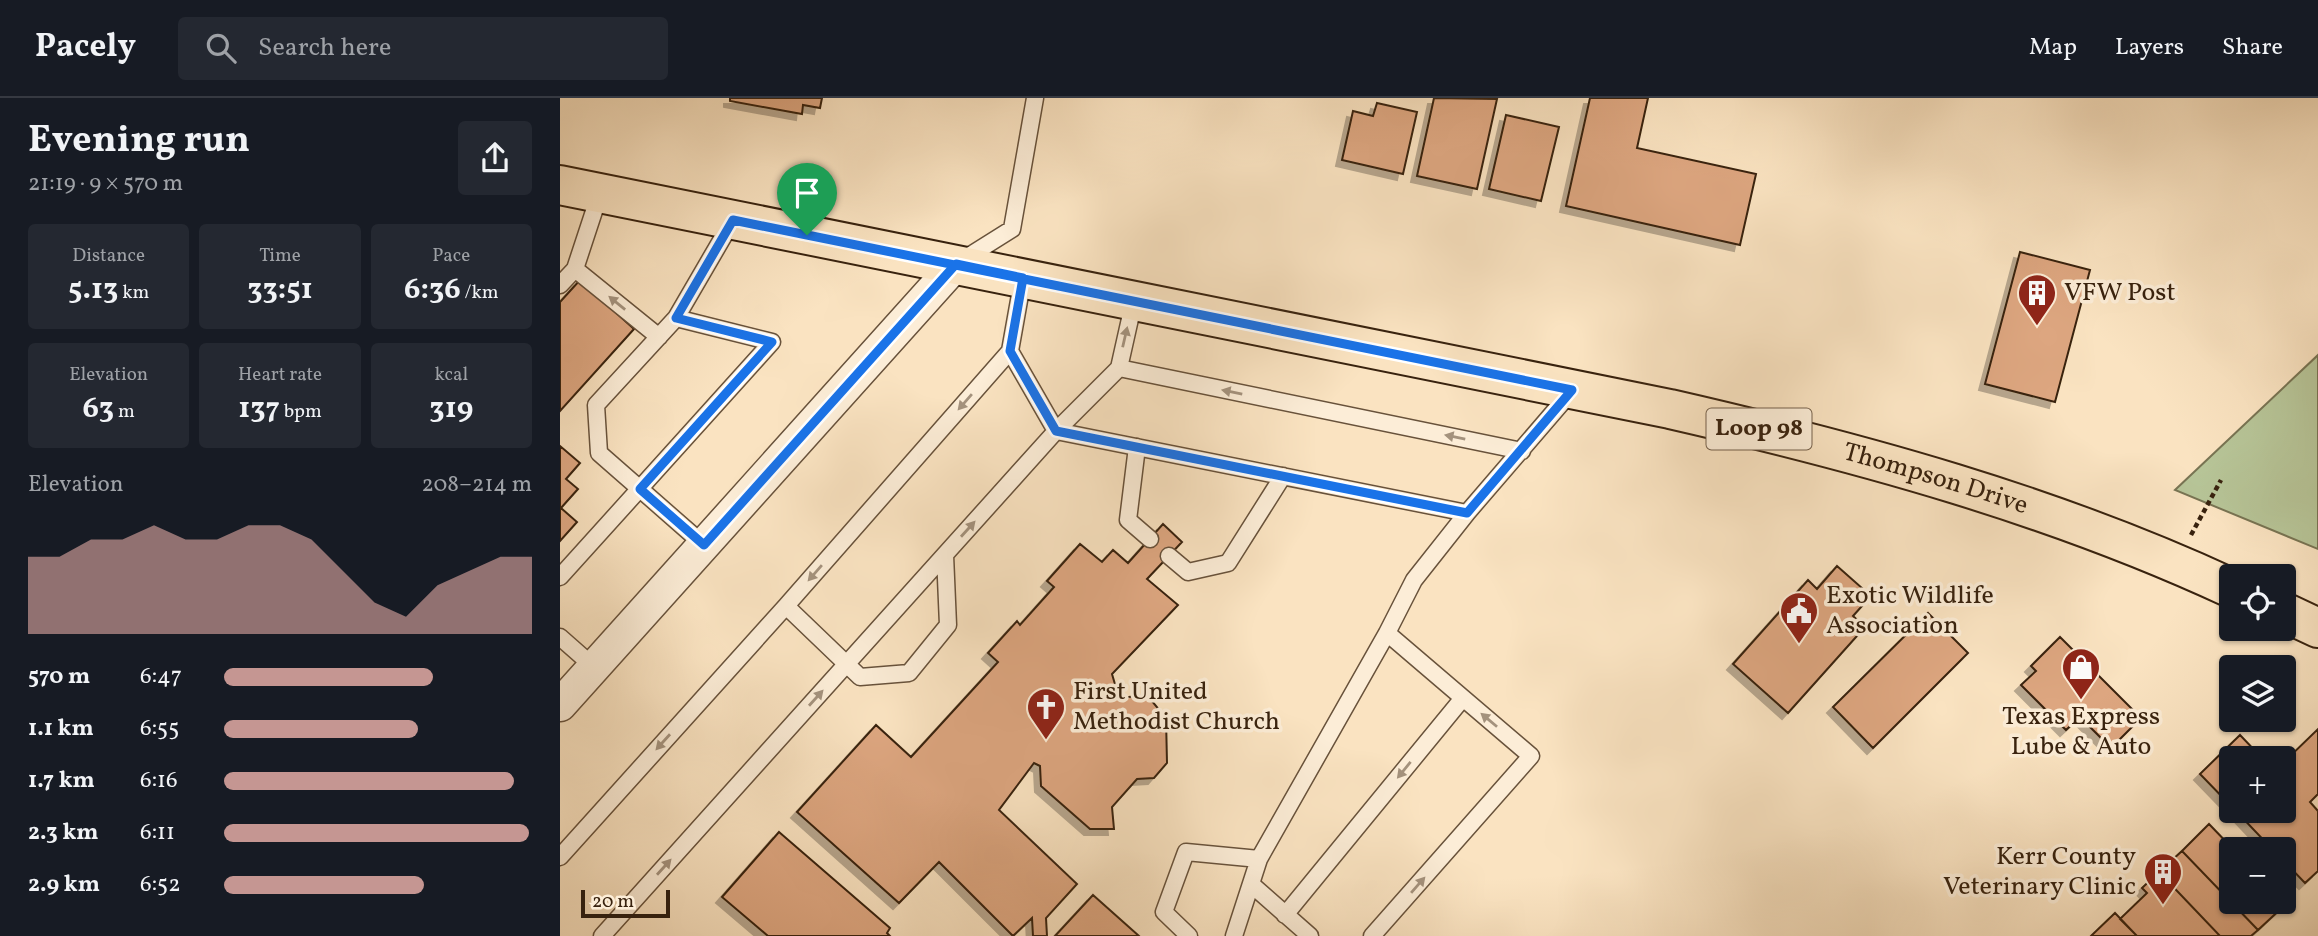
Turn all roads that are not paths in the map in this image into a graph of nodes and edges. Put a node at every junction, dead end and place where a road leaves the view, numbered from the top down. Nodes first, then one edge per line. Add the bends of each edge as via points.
1 (1035, 98) edge
2 (560, 185) edge
3 (600, 193) junction
4 (733, 220) junction
5 (956, 264) junction
6 (575, 269) junction
7 (1023, 278) junction
8 (560, 285) edge
9 (1134, 301) junction
10 (676, 318) junction
11 (659, 337) junction
12 (1010, 351) junction
13 (1119, 368) junction
14 (1572, 390) junction
15 (1056, 431) junction
16 (1137, 447) junction
17 (1521, 451) junction
18 (1283, 476) junction
19 (640, 489) junction
20 (1467, 513) junction
21 (1150, 539) dead end
22 (704, 545) junction
23 (945, 555) junction
24 (1169, 555) dead end
25 (560, 577) edge
26 (2219, 583) edge
27 (786, 606) junction
28 (2296, 618) edge
29 (2318, 628) edge
30 (1387, 633) junction
31 (560, 637) edge
32 (846, 664) junction
33 (594, 667) junction
34 (1463, 698) junction
35 (560, 705) edge
36 (560, 857) edge
37 (1259, 859) junction
38 (1251, 884) junction
39 (1285, 915) junction
40 (601, 936) edge
41 (1189, 936) edge
42 (1234, 936) edge
43 (1310, 936) edge
44 (1372, 936) edge

1 - 5 lane via 1012,229
2 - 3 main road, Thompson Drive / Loop 98
3 - 4 main road, Thompson Drive / Loop 98
3 - 6 lane
4 - 5 main road, Thompson Drive / Loop 98
4 - 10 lane
5 - 7 main road, Thompson Drive / Loop 98
5 - 22 street
6 - 8 lane
11 -> 6 lane
7 - 9 main road, Thompson Drive / Loop 98
7 - 12 lane
13 -> 9 lane
9 - 14 main road, Thompson Drive / Loop 98
10 - 11 lane
10 - 19 lane via 772,342
11 - 19 lane via 596,405 599,453
12 - 15 lane
12 -> 27 lane
13 - 15 lane
17 -> 13 lane
14 - 17 lane
14 - 26 main road, Thompson Drive / Loop 98 via 1756,429 1924,473 2117,538
15 - 16 lane
23 -> 15 lane
16 - 18 lane
16 - 21 lane via 1128,520
17 - 20 lane
18 - 20 lane
18 - 24 lane via 1228,564 1188,572
19 - 22 lane
19 - 25 lane
20 - 30 lane via 1414,580
22 - 33 street
23 - 32 lane
23 - 32 lane via 948,625 909,673 860,677
27 - 32 lane
27 -> 36 lane
28 - 29 main road
30 - 34 lane
30 - 37 lane
31 - 33 lane
40 -> 32 lane
33 - 35 street
34 -> 39 lane
44 -> 34 lane via 1531,756
37 - 38 lane
37 - 41 lane via 1186,852 1164,912
38 - 39 lane
38 - 42 lane
39 - 43 lane

